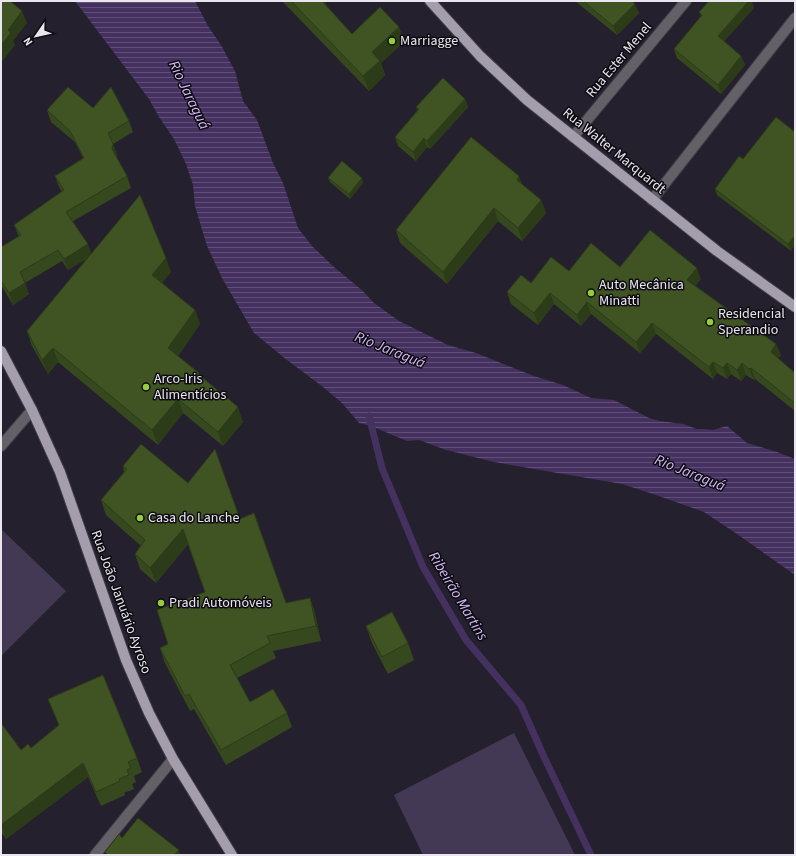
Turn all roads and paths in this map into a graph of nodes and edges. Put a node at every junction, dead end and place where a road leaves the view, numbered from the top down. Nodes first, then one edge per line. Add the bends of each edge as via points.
1 (430, 1) edge
2 (686, 1) edge
3 (795, 18) edge
4 (573, 137) junction
5 (652, 200) junction
6 (795, 307) edge
7 (1, 350) edge
8 (32, 410) junction
9 (1, 446) edge
10 (173, 759) junction
11 (94, 855) edge
12 (232, 855) edge

1 - 4 main road, Rua Walter Marquardt via 480,56 527,100
2 - 4 street, Rua Ester Menel
3 - 5 street
4 - 5 main road, Rua Walter Marquardt
5 - 6 main road, Rua Walter Marquardt
7 - 8 main road, Rua João Januário Ayroso
8 - 9 street
8 - 10 main road, Rua João Januário Ayroso via 60,472 126,660
10 - 11 street
10 - 12 main road, Rua João Januário Ayroso

